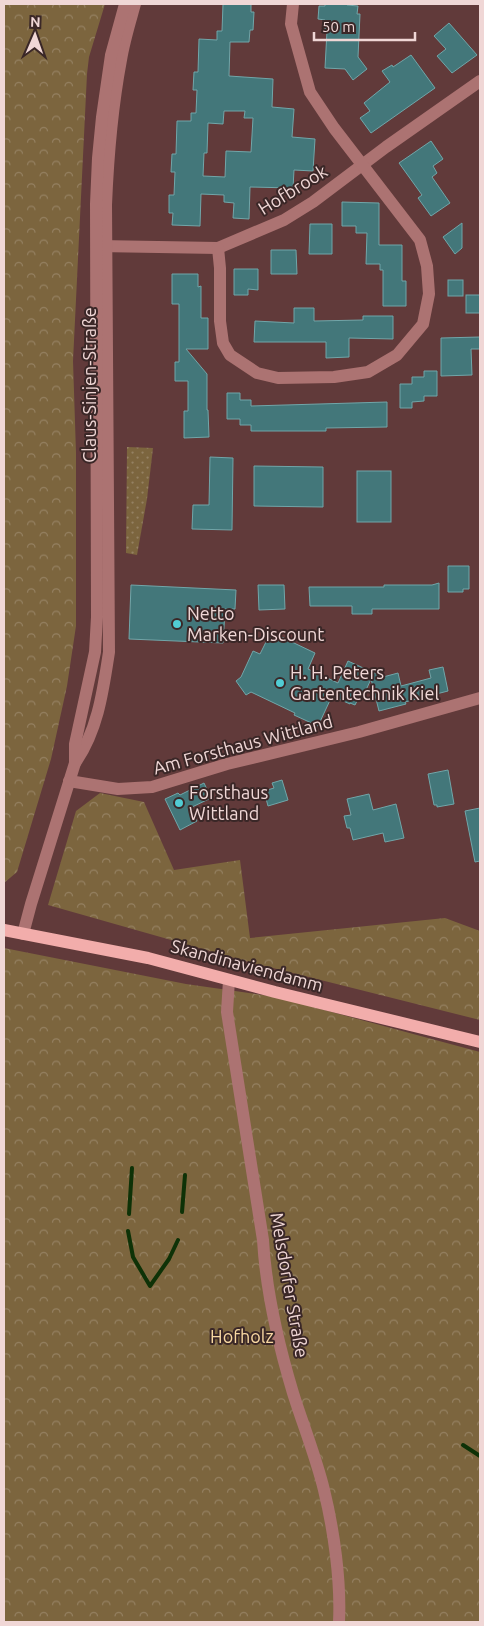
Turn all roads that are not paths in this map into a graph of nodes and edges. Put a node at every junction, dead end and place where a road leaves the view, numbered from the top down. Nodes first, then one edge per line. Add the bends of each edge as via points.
1 (125, 4) edge
2 (135, 4) edge
3 (293, 4) edge
4 (480, 80) edge
5 (363, 164) junction
6 (102, 246) junction
7 (218, 248) junction
8 (480, 698) edge
9 (69, 781) junction
10 (4, 930) edge
11 (23, 934) junction
12 (228, 980) junction
13 (480, 1042) edge
14 (339, 1622) edge

1 - 6 street, Claus-Sinjen-Straße via 111,55 102,117 97,177
2 - 6 street, Claus-Sinjen-Straße via 121,58 112,118
3 - 5 street via 291,24 310,92
4 - 5 street, Hofbrook
5 - 7 street, Hofbrook via 284,220
5 - 7 street via 420,240 430,294 423,324 397,355 368,372 334,377 278,378 257,373 230,355 223,343 220,322
6 - 7 street, Hofbrook
6 - 9 street, Claus-Sinjen-Straße via 95,652
8 - 9 street, Am Forsthaus Wittland via 227,764 152,787 118,789
9 - 11 street, Claus-Sinjen-Straße
10 - 11 main road, Skandinaviendamm
11 - 12 main road, Skandinaviendamm via 148,958
12 - 13 main road, Skandinaviendamm
12 - 14 street, Melsdorfer Straße via 227,1012 265,1270 282,1353 324,1490 336,1562

